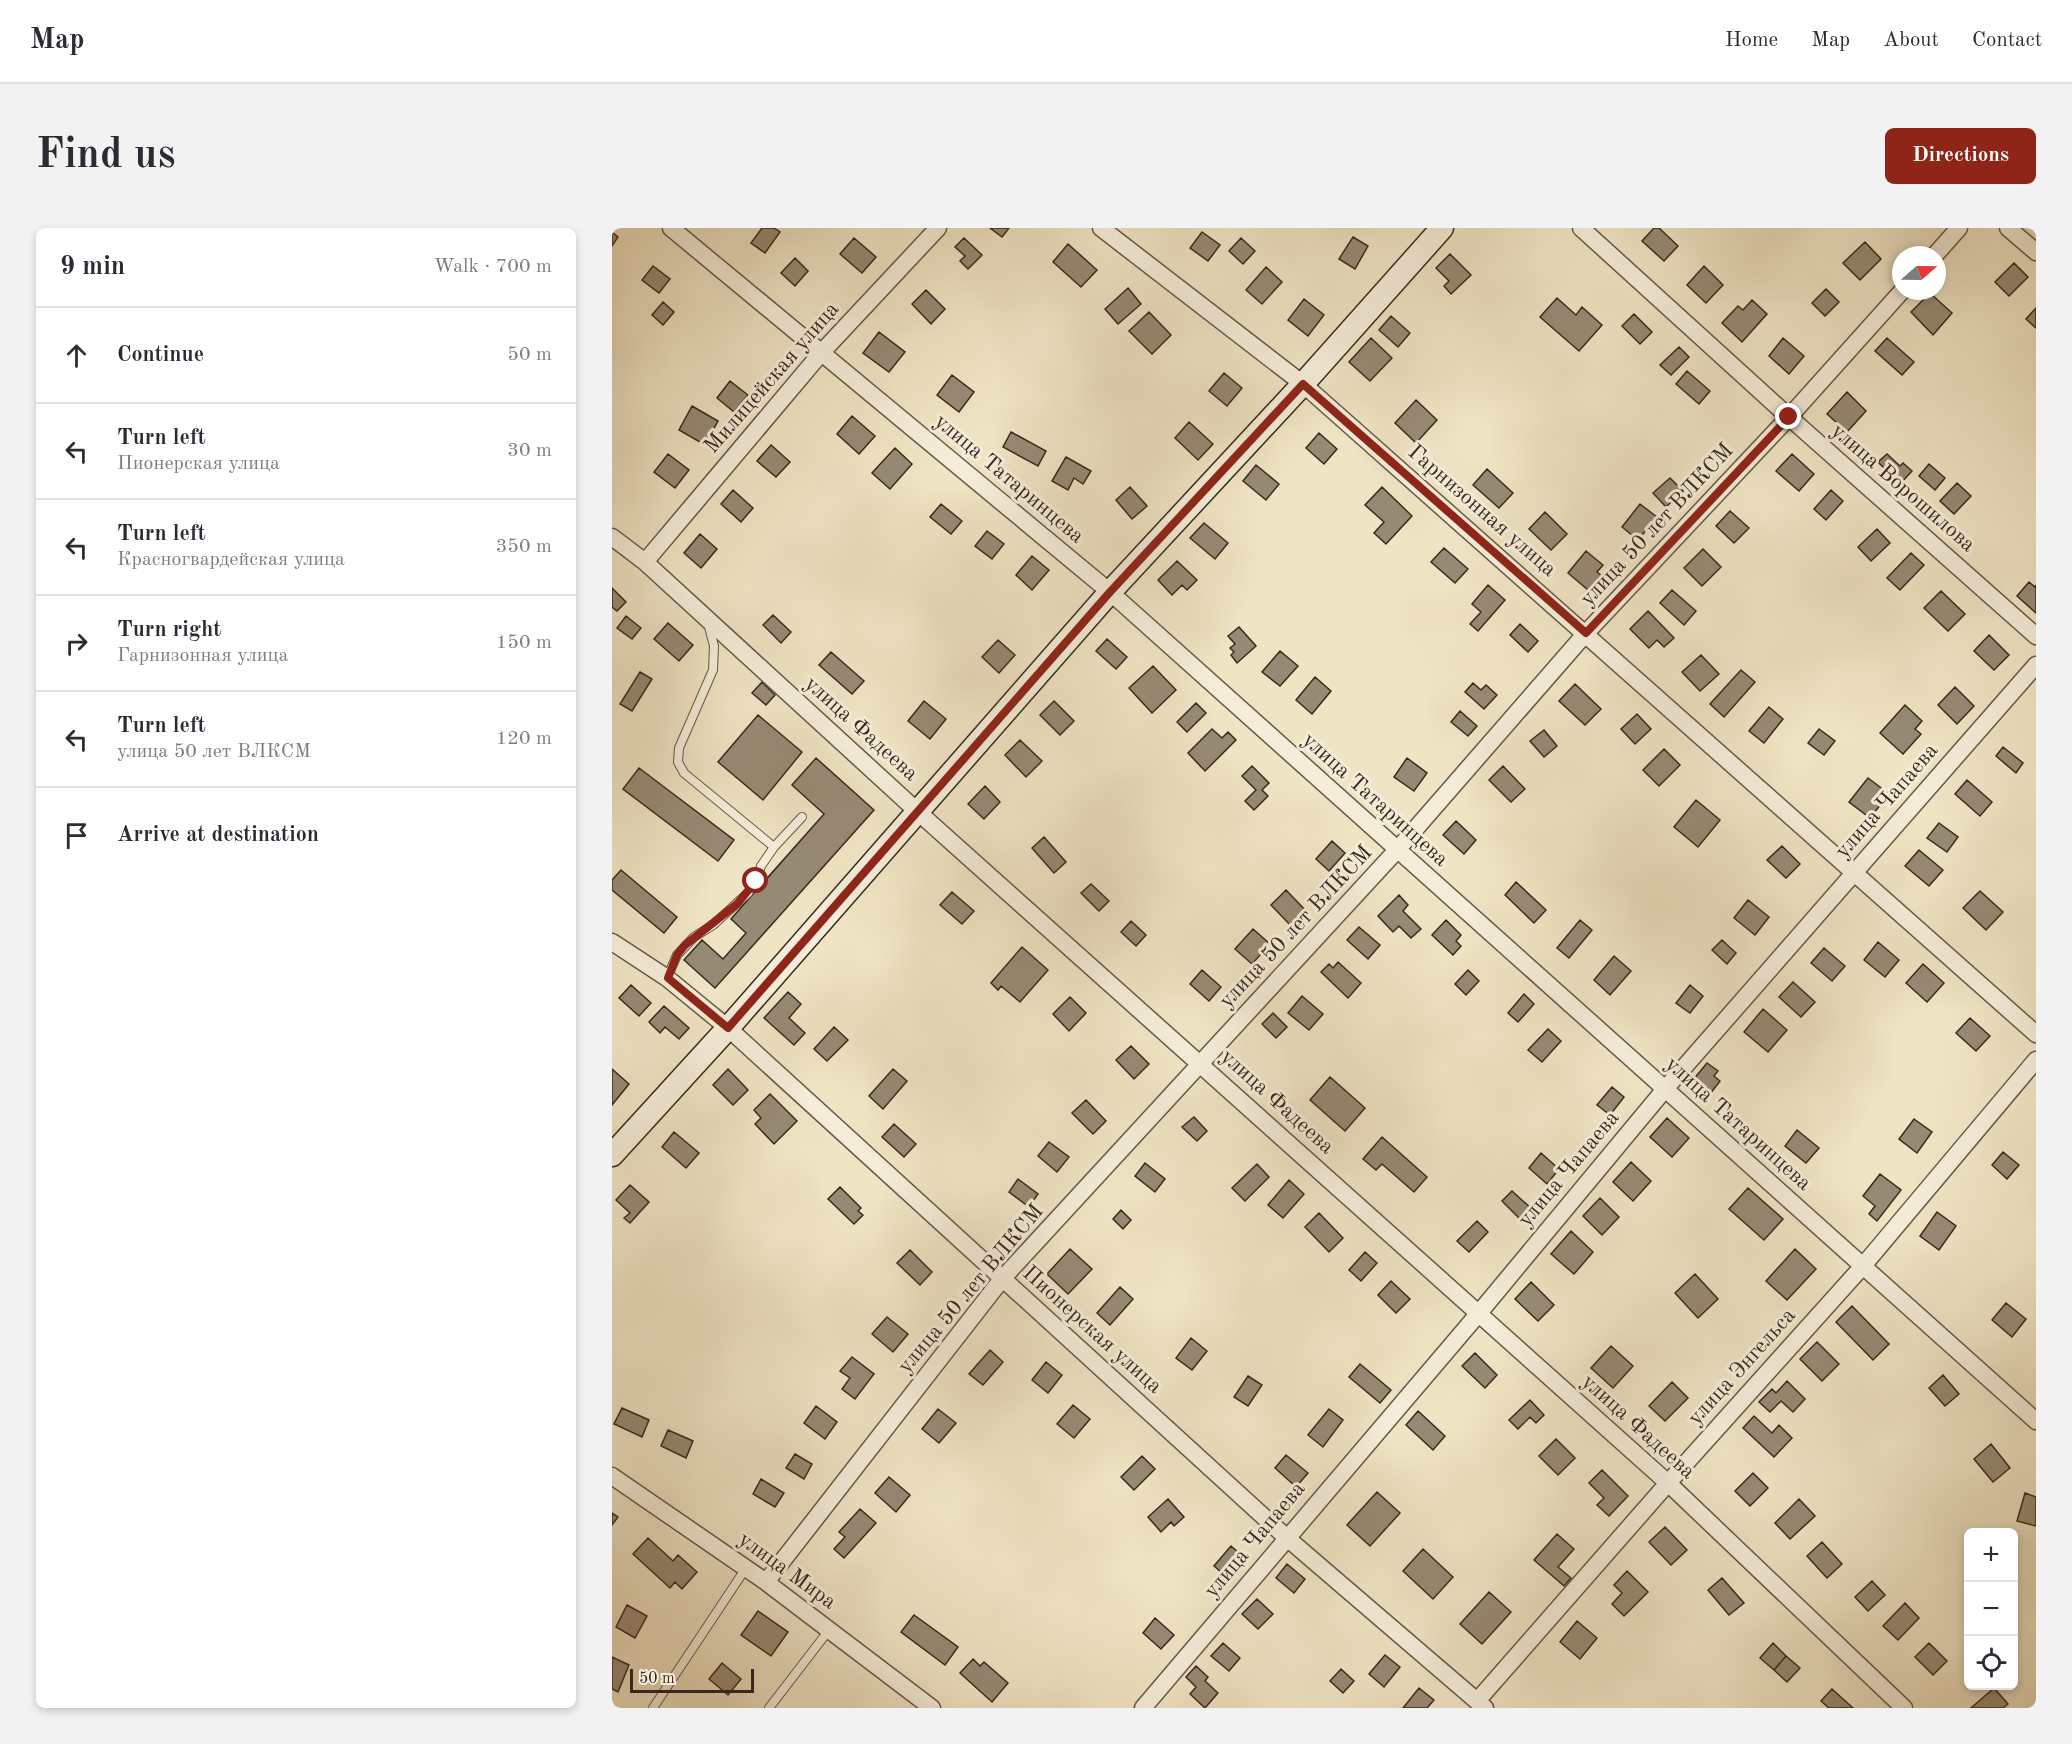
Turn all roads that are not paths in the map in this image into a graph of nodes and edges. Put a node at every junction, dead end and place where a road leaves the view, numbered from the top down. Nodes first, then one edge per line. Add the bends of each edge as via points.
1 (671, 228) edge
2 (938, 228) edge
3 (1101, 228) edge
4 (1442, 228) edge
5 (1581, 228) edge
6 (1959, 228) edge
7 (2008, 228) edge
8 (1943, 246) edge
9 (2036, 252) edge
10 (1894, 300) edge
11 (822, 352) junction
12 (1303, 384) junction
13 (1789, 417) junction
14 (612, 537) edge
15 (645, 562) junction
16 (1110, 592) junction
17 (707, 619) junction
18 (1586, 633) junction
19 (2036, 636) edge
20 (2036, 665) edge
21 (918, 812) junction
22 (802, 816) dead end
23 (774, 847) junction
24 (1397, 850) junction
25 (1853, 873) junction
26 (612, 942) edge
27 (668, 978) junction
28 (728, 1028) junction
29 (2036, 1034) edge
30 (2036, 1060) edge
31 (1201, 1064) junction
32 (1665, 1089) junction
33 (612, 1155) edge
34 (1862, 1267) junction
35 (1002, 1279) junction
36 (1479, 1313) junction
37 (2036, 1421) edge
38 (612, 1476) edge
39 (1668, 1483) junction
40 (1287, 1538) junction
41 (746, 1568) junction
42 (766, 1582) junction
43 (829, 1630) junction
44 (1481, 1705) edge
45 (653, 1708) edge
46 (769, 1708) edge
47 (932, 1708) edge
48 (1143, 1708) edge
49 (1904, 1708) edge

1 - 11 street, улица Татаринцева
2 - 11 street, Милицейская улица
3 - 12 street, Гарнизонная улица
4 - 12 street
5 - 13 street, улица Ворошилова
6 - 8 street
7 - 9 street
10 - 13 street, улица 50 лет ВЛКСМ
11 - 15 street, Милицейская улица
11 - 16 street, улица Татаринцева
12 - 16 street
12 - 18 street, Гарнизонная улица
13 - 18 street, улица 50 лет ВЛКСМ
13 - 19 street, улица Ворошилова
14 - 15 street, улица Фадеева
15 - 17 street, улица Фадеева
16 - 21 street
16 - 24 street, улица Татаринцева
17 - 21 street, улица Фадеева
17 - 23 lane via 714,646 712,670 679,748 678,762 684,773
18 - 24 street, улица 50 лет ВЛКСМ
18 - 25 street, Гарнизонная улица
20 - 25 street, улица Чапаева
21 - 28 street
21 - 31 street, улица Фадеева
22 - 23 lane
23 - 27 lane via 748,893 685,945
24 - 31 street, улица 50 лет ВЛКСМ
24 - 32 street, улица Татаринцева
25 - 29 street, Гарнизонная улица
25 - 32 street, улица Чапаева
26 - 27 street, Пионерская улица
27 - 28 street, Пионерская улица
28 - 33 street
28 - 35 street, Пионерская улица
30 - 34 street, улица Энгельса
31 - 35 street, улица 50 лет ВЛКСМ
31 - 36 street, улица Фадеева
32 - 34 street, улица Татаринцева
32 - 36 street, улица Чапаева
34 - 37 street, улица Татаринцева
34 - 39 street, улица Энгельса
35 - 40 street, Пионерская улица
35 - 42 street, улица 50 лет ВЛКСМ
36 - 39 street, улица Фадеева
36 - 40 street, улица Чапаева
38 - 41 street, улица Мира
39 - 44 street, улица Энгельса
39 - 49 street, улица Фадеева
40 - 44 street, Пионерская улица
40 - 48 street, улица Чапаева
41 - 42 street, улица Мира
41 - 45 lane
42 - 43 street, улица Мира
43 - 46 lane
43 - 47 street, улица Мира

